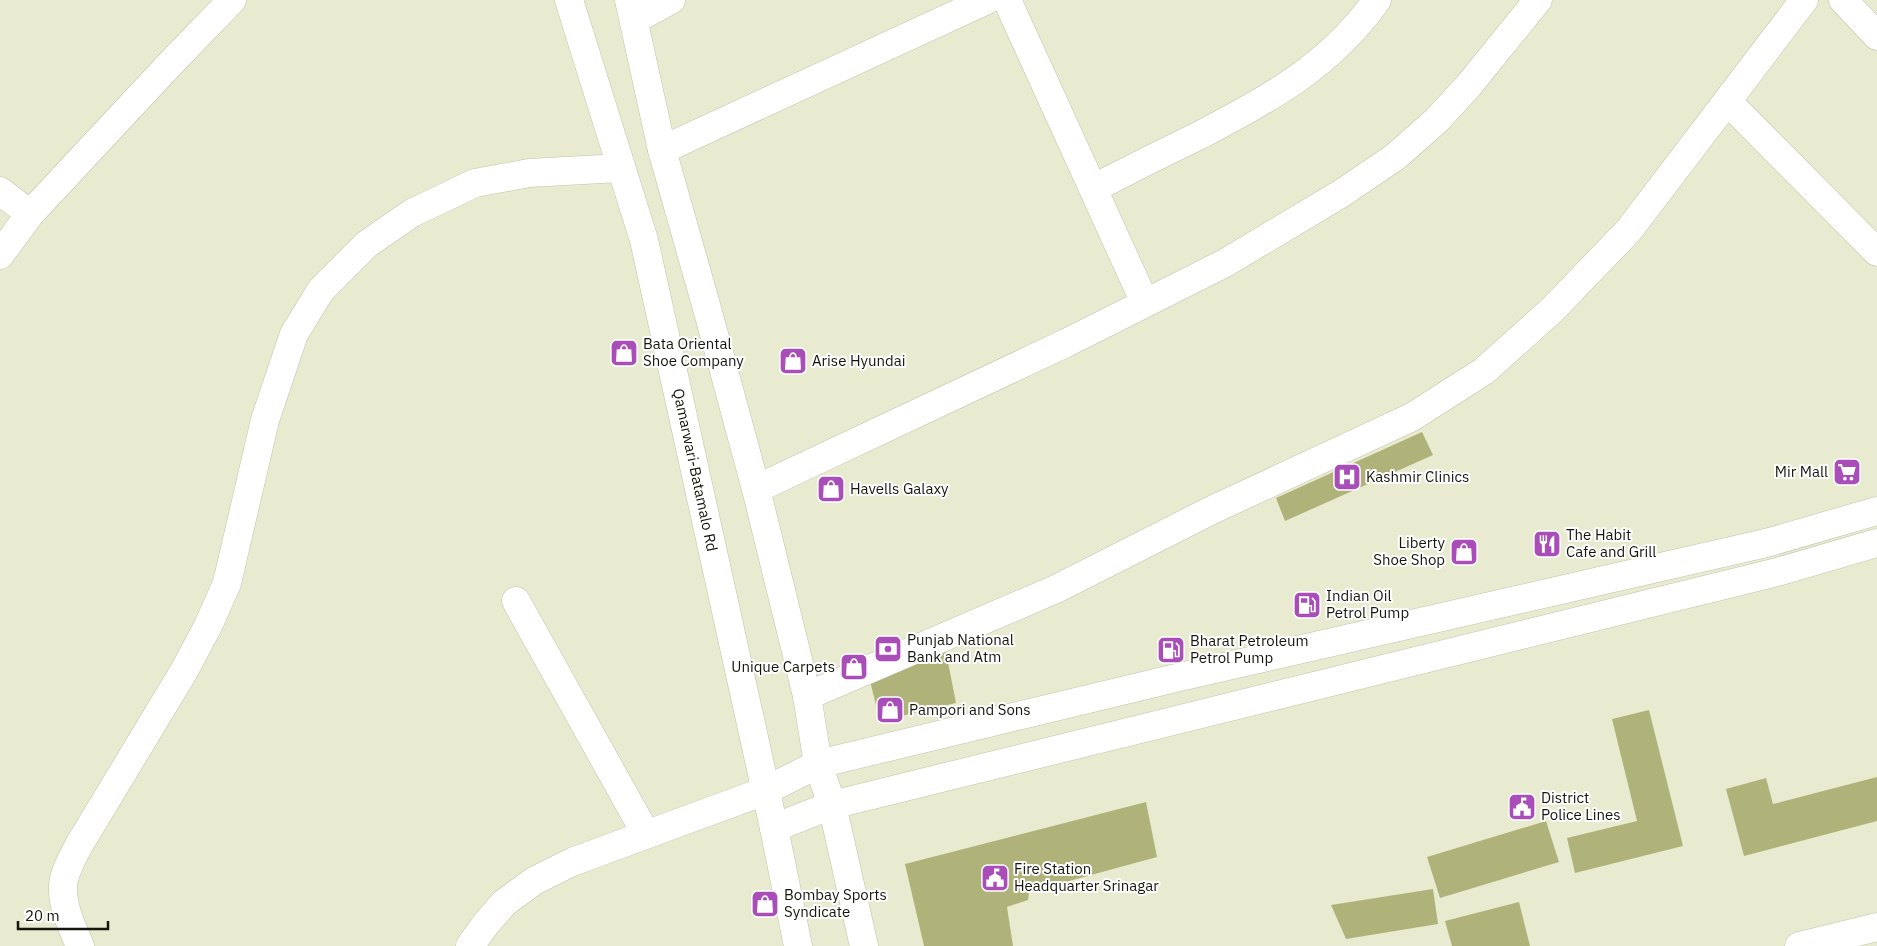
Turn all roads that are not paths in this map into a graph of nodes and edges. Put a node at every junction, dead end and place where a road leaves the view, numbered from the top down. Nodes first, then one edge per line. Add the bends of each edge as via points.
1 (232, 0) edge
2 (569, 0) edge
3 (671, 0) edge
4 (987, 0) edge
5 (1007, 0) edge
6 (1377, 0) edge
7 (1538, 0) edge
8 (1804, 0) edge
9 (1843, 0) edge
10 (633, 16) edge
11 (1877, 36) edge
12 (1728, 102) junction
13 (662, 150) junction
14 (620, 168) junction
15 (1094, 188) junction
16 (0, 191) edge
17 (30, 214) junction
18 (1877, 252) edge
19 (0, 255) edge
20 (1145, 303) junction
21 (756, 489) junction
22 (1877, 511) edge
23 (1877, 542) edge
24 (516, 601) dead end
25 (807, 696) junction
26 (818, 764) junction
27 (765, 791) junction
28 (832, 805) junction
29 (774, 828) junction
30 (646, 834) junction
31 (1877, 928) edge
32 (80, 946) edge
33 (470, 946) edge
34 (798, 946) edge
35 (864, 946) edge
36 (1799, 946) edge

1 - 17 street
2 - 14 street, Qamarwari-Batamalo Rd
3 - 10 street
4 - 13 street
5 - 15 street
6 - 15 street via 1340,44 1306,74 1260,104
7 - 20 street via 1463,92 1395,157 1342,193 1225,263
8 - 12 street
9 - 11 street
10 - 13 street
12 - 18 street
12 - 25 street via 1629,230 1553,309 1484,371 1412,417 1212,510 1056,589
13 - 21 street
14 - 27 street, Qamarwari-Batamalo Rd via 644,240
14 - 32 street via 529,173 475,183 412,213 367,244 321,290 294,334 265,420 227,583 184,672 69,866 63,884 65,910
15 - 20 street
16 - 17 street
17 - 19 street
20 - 21 street
21 - 25 street
22 - 26 street via 1766,543 1180,677
23 - 28 street via 1777,572
24 - 30 street
25 - 26 street
26 - 27 street
26 - 28 street
27 - 29 street, Qamarwari-Batamalo Rd
27 - 30 street
28 - 29 street
28 - 35 street
29 - 34 street, Qamarwari-Batamalo Rd
30 - 33 street via 572,862 534,881 504,903
31 - 36 street

